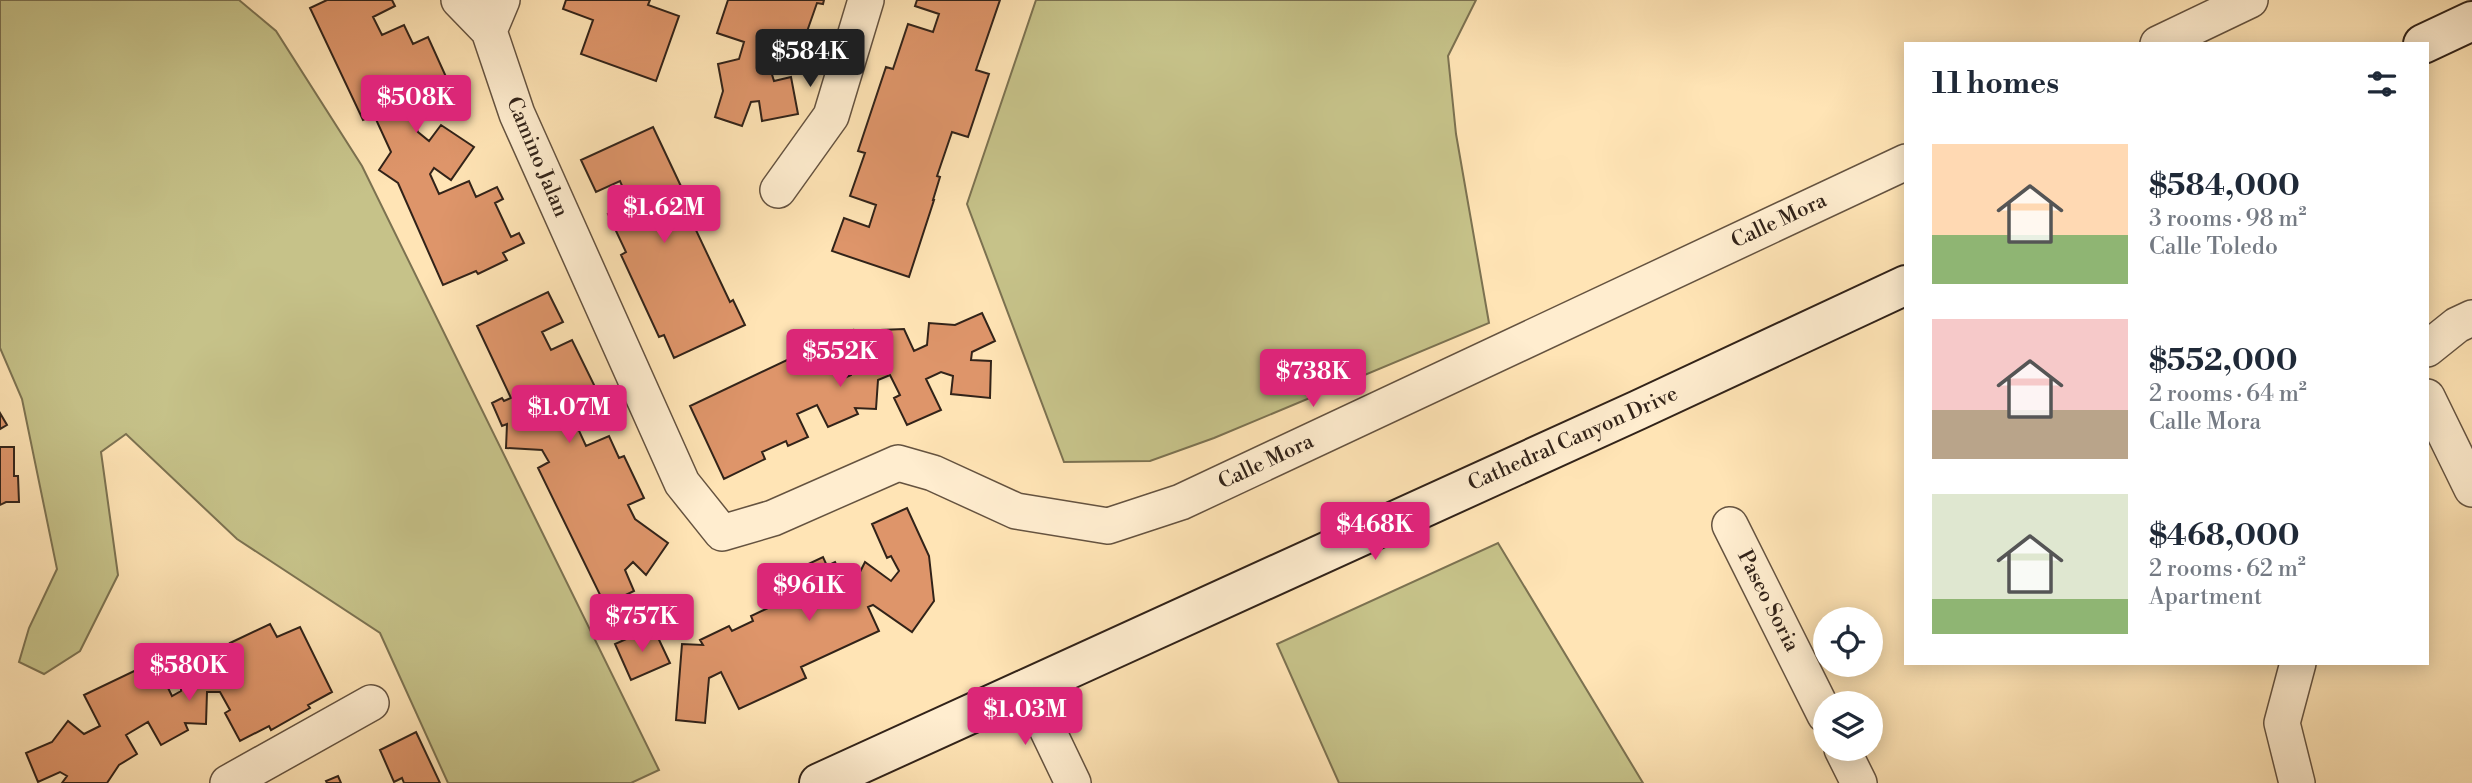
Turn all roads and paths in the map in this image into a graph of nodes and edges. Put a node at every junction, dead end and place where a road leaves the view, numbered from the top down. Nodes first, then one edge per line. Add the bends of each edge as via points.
1 (459, 0) edge
2 (866, 0) edge
3 (2237, 3) edge
4 (496, 16) edge
5 (2472, 21) edge
6 (2162, 42) edge
7 (2427, 42) edge
8 (1904, 163) edge
9 (778, 190) dead end
10 (1904, 286) edge
11 (2472, 318) edge
12 (2429, 347) edge
13 (2429, 401) edge
14 (2472, 489) edge
15 (1730, 525) dead end
16 (722, 533) joint
17 (2297, 665) edge
18 (1027, 687) junction
19 (1813, 691) edge
20 (371, 703) dead end
21 (1848, 761) edge
22 (228, 783) edge
23 (819, 783) edge
24 (1073, 783) edge
25 (1859, 783) edge
26 (2297, 783) edge

1 - 4 street
2 - 9 street via 831,116
3 - 6 street
4 - 16 street, Camino Jalan via 517,114 682,483
5 - 7 street
8 - 16 street, Calle Mora via 1181,502 1108,526 1016,510 933,473 898,463 773,519
10 - 18 street, Cathedral Canyon Drive
11 - 12 street
13 - 14 street
15 - 19 street, Paseo Soria
17 - 26 street via 2282,723
18 - 23 street, Cathedral Canyon Drive
18 - 24 street
20 - 22 street
21 - 25 street

